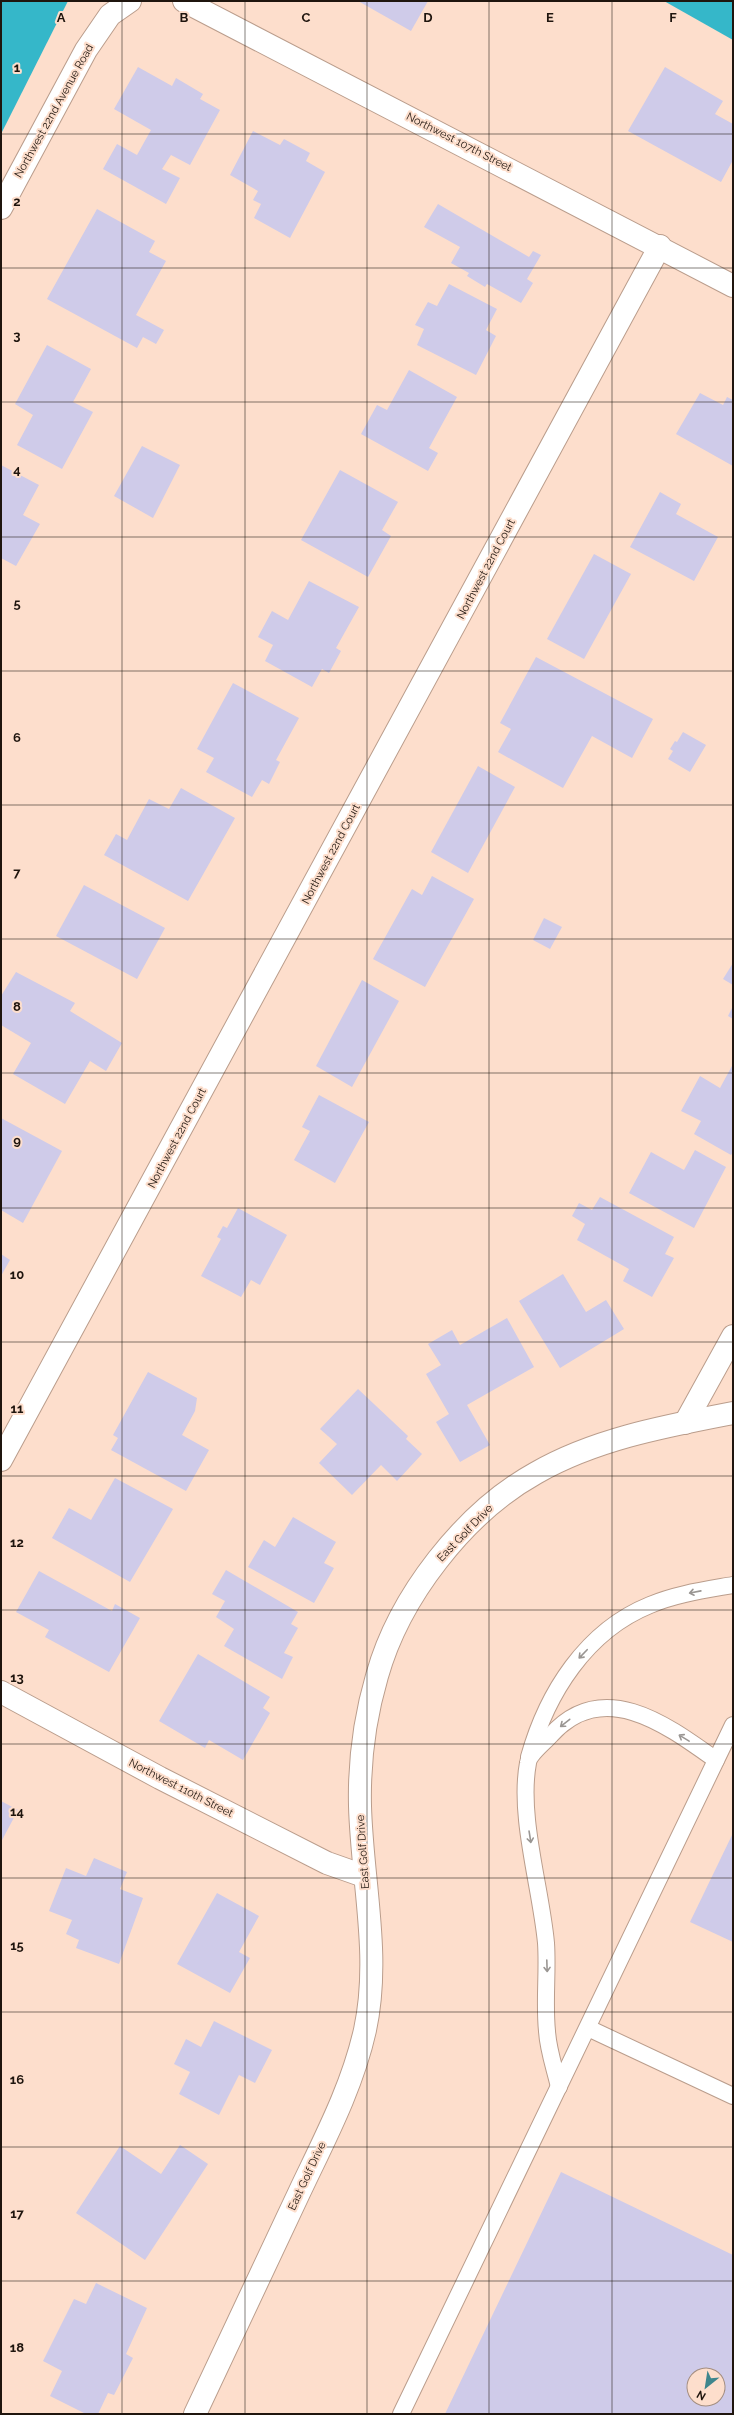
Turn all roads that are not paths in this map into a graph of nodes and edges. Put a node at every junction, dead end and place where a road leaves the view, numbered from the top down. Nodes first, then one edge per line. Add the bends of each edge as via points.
1 (130, 1) edge
2 (184, 1) edge
3 (1, 208) edge
4 (660, 246) junction
5 (733, 286) edge
6 (733, 1336) edge
7 (733, 1413) edge
8 (685, 1423) junction
9 (1, 1460) edge
10 (733, 1585) edge
11 (1, 1692) edge
12 (733, 1725) edge
13 (528, 1760) junction
14 (716, 1760) junction
15 (364, 1876) junction
16 (588, 2028) junction
17 (558, 2087) junction
18 (733, 2096) edge
19 (195, 2414) edge
20 (401, 2414) edge

1 - 3 street, Northwest 22nd Avenue Road via 110,15 86,50
2 - 4 street, Northwest 107th Street
4 - 5 street, Northwest 107th Street
4 - 9 street, Northwest 22nd Court
6 - 8 street
7 - 8 street, East Golf Drive
8 - 15 street, East Golf Drive via 612,1441 535,1473 474,1521 432,1567 392,1637 377,1674 372,1696 361,1778
10 -> 13 lane via 689,1593 650,1605 634,1613 599,1639 558,1686 543,1716
11 - 15 street, Northwest 110th Street via 160,1778 327,1863
12 - 14 lane
14 -> 13 lane via 652,1720 623,1710 601,1707 590,1708 566,1721
13 -> 17 lane via 525,1799 546,1943 547,2032
14 - 16 lane
15 - 19 street, East Golf Drive via 373,1949 373,1973 369,2008 359,2054 330,2128
16 - 17 lane
16 - 18 lane
17 - 20 lane

